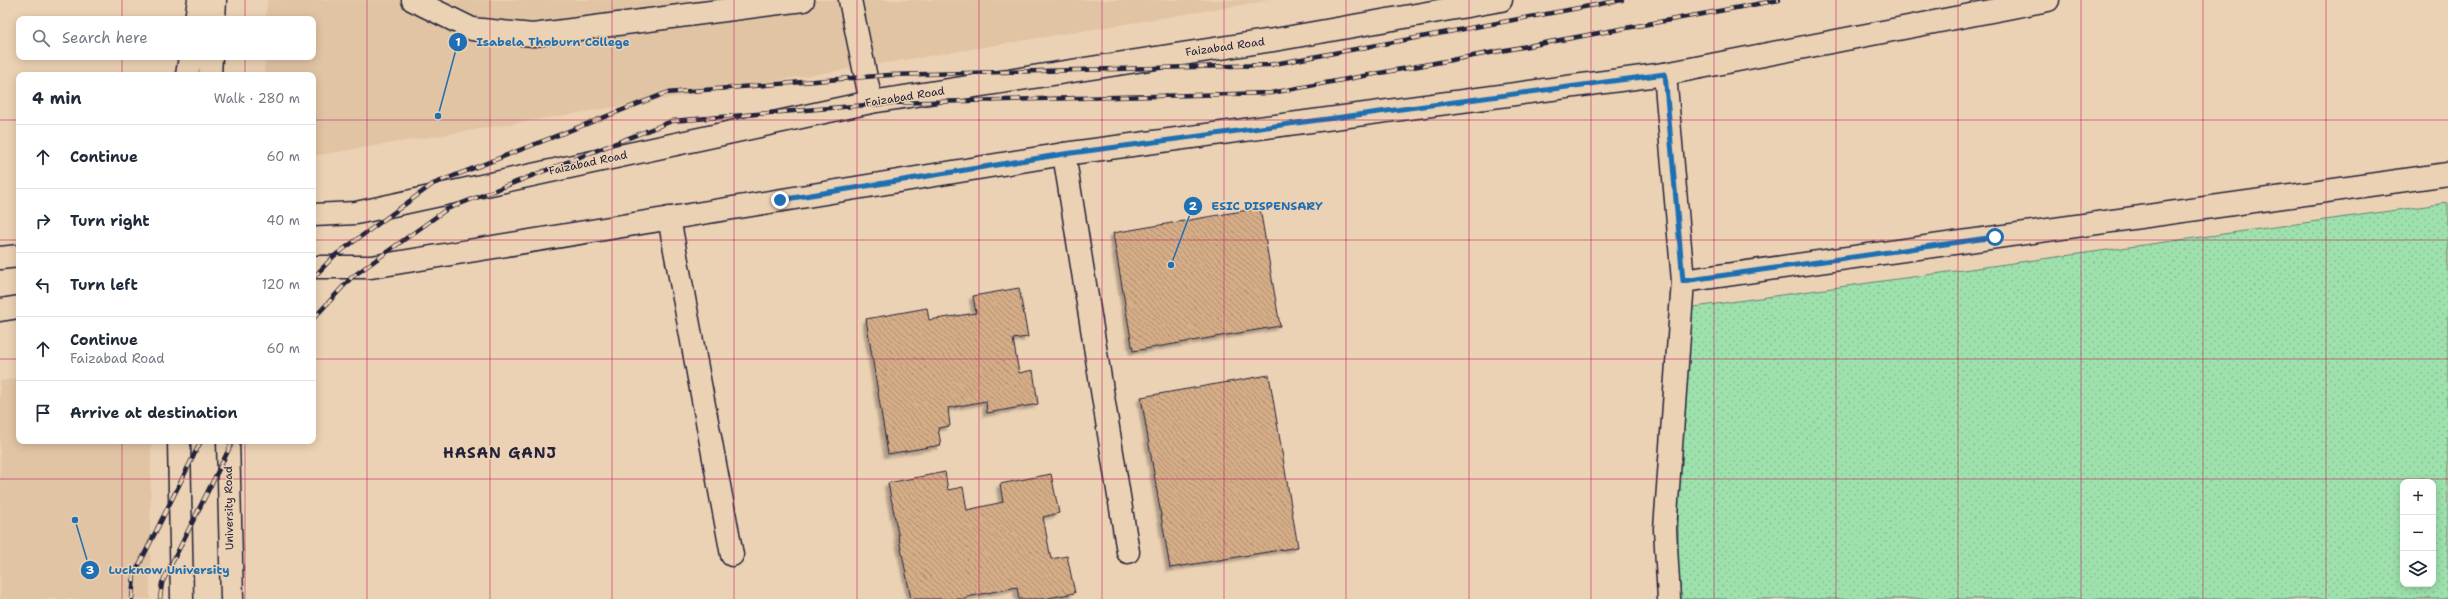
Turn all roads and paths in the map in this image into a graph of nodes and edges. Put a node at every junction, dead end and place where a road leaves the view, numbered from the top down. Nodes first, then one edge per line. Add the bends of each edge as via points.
1 (199, 0) edge
2 (215, 0) edge
3 (413, 0) edge
4 (803, 0) edge
5 (850, 0) edge
6 (1501, 0) edge
7 (2048, 0) edge
8 (196, 16) edge
9 (214, 16) edge
10 (190, 60) edge
11 (211, 60) edge
12 (188, 72) edge
13 (210, 72) edge
14 (1665, 74) junction
15 (871, 102) junction
16 (1064, 154) junction
17 (2448, 174) edge
18 (316, 215) edge
19 (669, 218) junction
20 (16, 256) edge
21 (0, 258) edge
22 (316, 267) edge
23 (1683, 281) junction
24 (16, 307) edge
25 (0, 310) edge
26 (179, 444) edge
27 (228, 444) edge
28 (1128, 552) dead end
29 (732, 556) dead end
30 (182, 599) edge
31 (232, 599) edge
32 (1669, 599) edge

1 - 8 main road
2 - 9 main road
3 - 4 main road via 472,29 533,34
5 - 15 main road
6 - 15 main road, Faizabad Road via 1280,39
7 - 14 main road
10 - 12 main road
11 - 13 main road
14 - 16 main road
14 - 23 main road
15 - 18 main road, Faizabad Road via 356,213
16 - 19 main road
16 - 28 main road
17 - 23 main road
19 - 22 main road via 371,267
19 - 29 main road
20 - 21 main road
23 - 32 main road via 1665,529
24 - 25 main road
26 - 30 main road
27 - 31 main road, University Road

